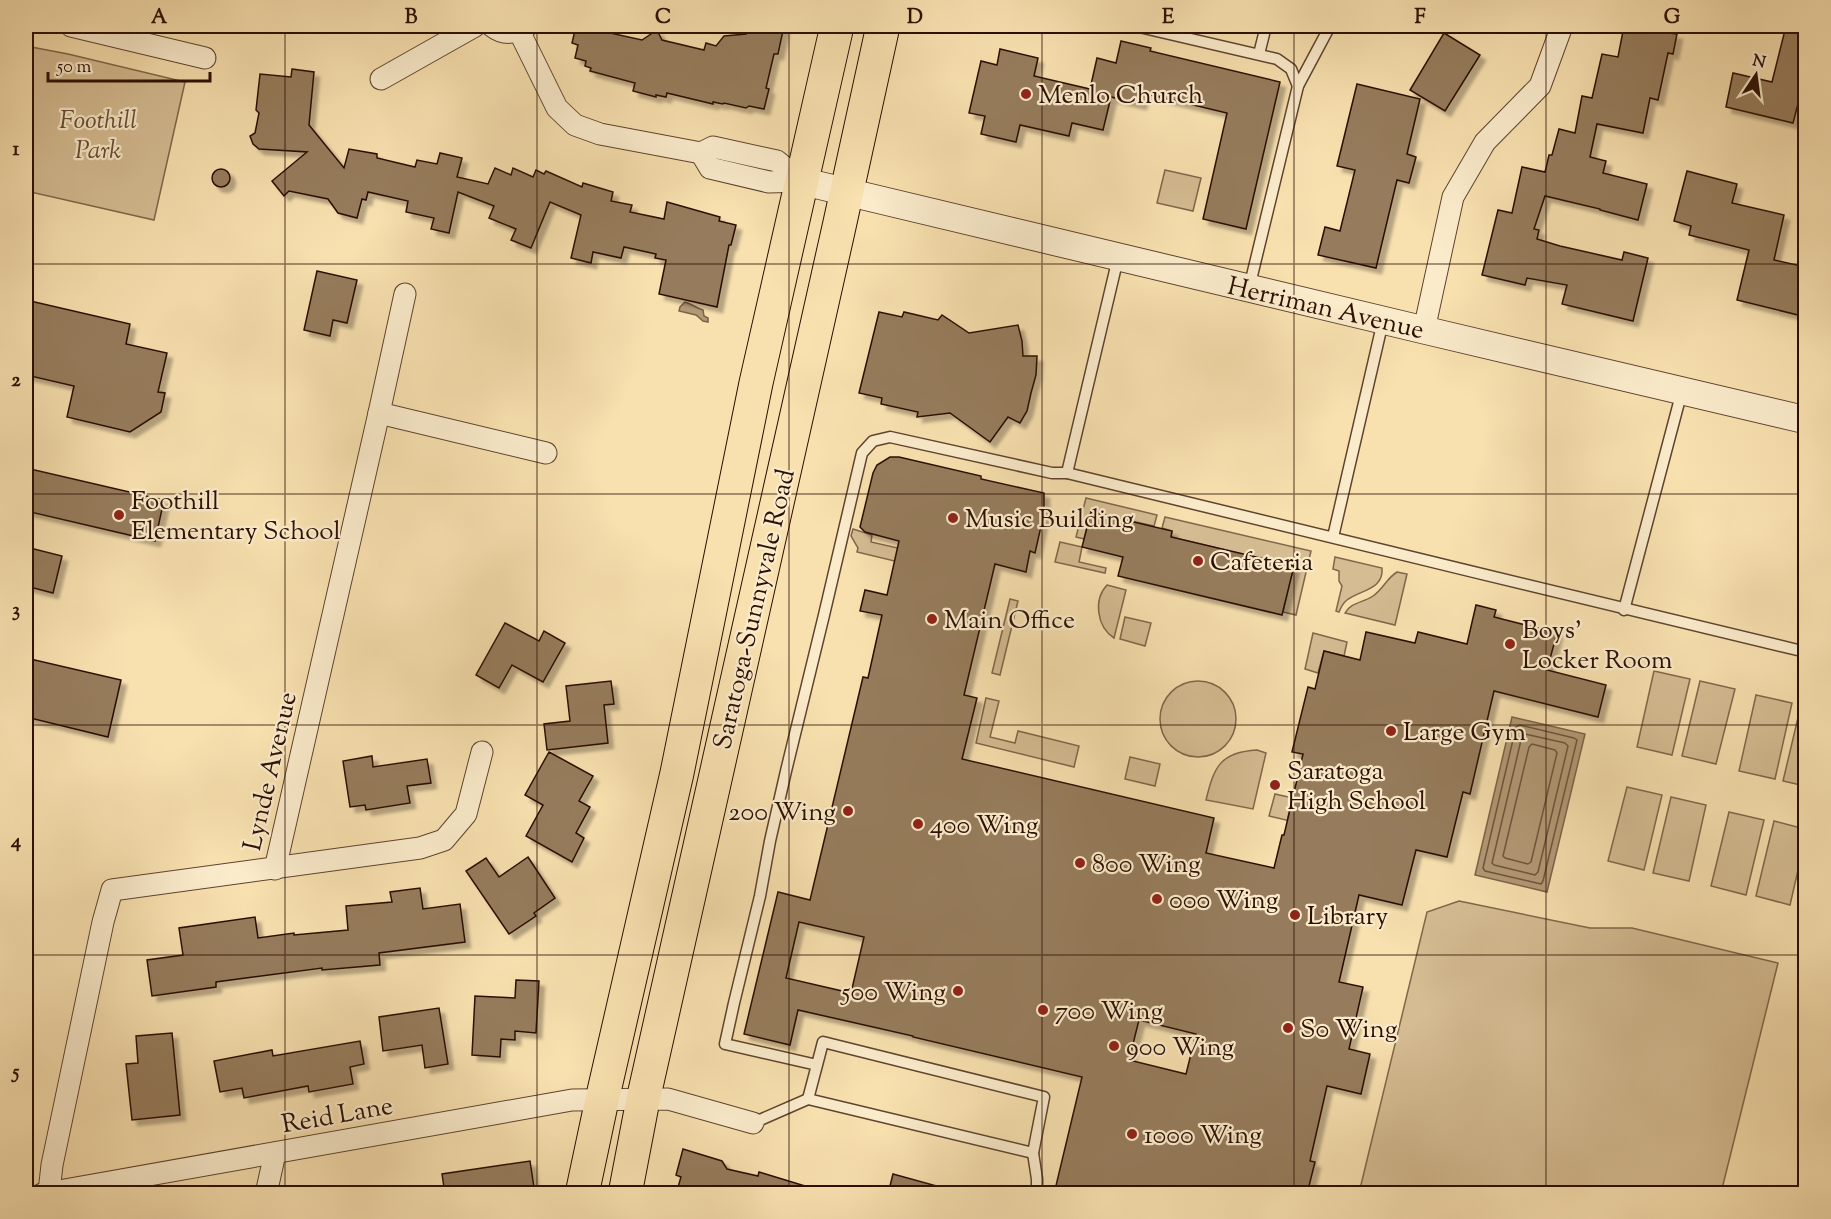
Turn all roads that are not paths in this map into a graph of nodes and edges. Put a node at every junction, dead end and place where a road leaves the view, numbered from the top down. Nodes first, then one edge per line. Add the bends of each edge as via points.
1 (76, 26) edge
2 (475, 26) edge
3 (492, 26) edge
4 (837, 26) edge
5 (883, 26) edge
6 (1135, 26) edge
7 (1266, 26) edge
8 (1330, 26) edge
9 (1562, 26) edge
10 (523, 28) edge
11 (1259, 54) junction
12 (205, 58) dead end
13 (381, 79) dead end
14 (1298, 86) junction
15 (801, 181) junction
16 (847, 191) junction
17 (1119, 257) junction
18 (1249, 288) junction
19 (405, 294) dead end
20 (1383, 321) junction
21 (1424, 330) junction
22 (1682, 391) junction
23 (380, 413) junction
24 (1806, 420) edge
25 (546, 453) dead end
26 (1068, 473) junction
27 (1333, 537) junction
28 (1624, 610) junction
29 (1806, 652) edge
30 (482, 752) dead end
31 (275, 869) junction
32 (817, 1065) junction
33 (808, 1099) junction
34 (602, 1100) junction
35 (643, 1100) junction
36 (753, 1123) joint
37 (275, 1153) junction
38 (1033, 1153) junction
39 (45, 1193) edge
40 (266, 1194) edge
41 (582, 1194) edge
42 (625, 1194) edge
43 (1037, 1194) edge

1 - 12 street
2 - 13 street
3 - 10 street via 504,33
4 - 15 main road, Saratoga-Sunnyvale Road
5 - 16 main road, Saratoga-Sunnyvale Road
6 - 11 lane
7 - 11 lane
8 - 14 lane
9 - 21 street via 1539,86 1485,142 1453,197
10 - 15 street via 557,108 575,125 600,134 701,153 713,147 777,161
11 - 14 lane via 1277,59 1291,69
14 - 18 lane
15 - 16 street, Herriman Avenue
15 - 34 main road, Saratoga-Sunnyvale Road via 677,773
16 - 17 street, Herriman Avenue
16 - 35 main road, Saratoga-Sunnyvale Road
17 - 18 street, Herriman Avenue
17 - 26 lane
18 - 20 street, Herriman Avenue
19 - 23 street, Lynde Avenue
20 - 21 street, Herriman Avenue
20 - 27 lane
21 - 22 street, Herriman Avenue
22 - 24 street, Herriman Avenue
22 - 28 lane
23 - 25 street
23 - 31 street, Lynde Avenue
26 - 27 lane
26 - 32 lane via 890,437 873,441 862,453 725,1044
27 - 28 lane
28 - 29 lane
30 - 31 street via 466,814 444,840 420,848
31 - 39 street, Lynde Avenue via 112,890
32 - 33 lane
32 - 38 lane via 823,1042 1044,1097
33 - 36 lane
33 - 38 lane
34 - 35 street, Reid Lane
34 - 37 street, Reid Lane via 572,1100
34 - 41 main road, Saratoga-Sunnyvale Road
35 - 36 street, Reid Lane via 676,1100
35 - 42 main road, Saratoga-Sunnyvale Road
37 - 39 street, Reid Lane
37 - 40 street
38 - 43 lane

